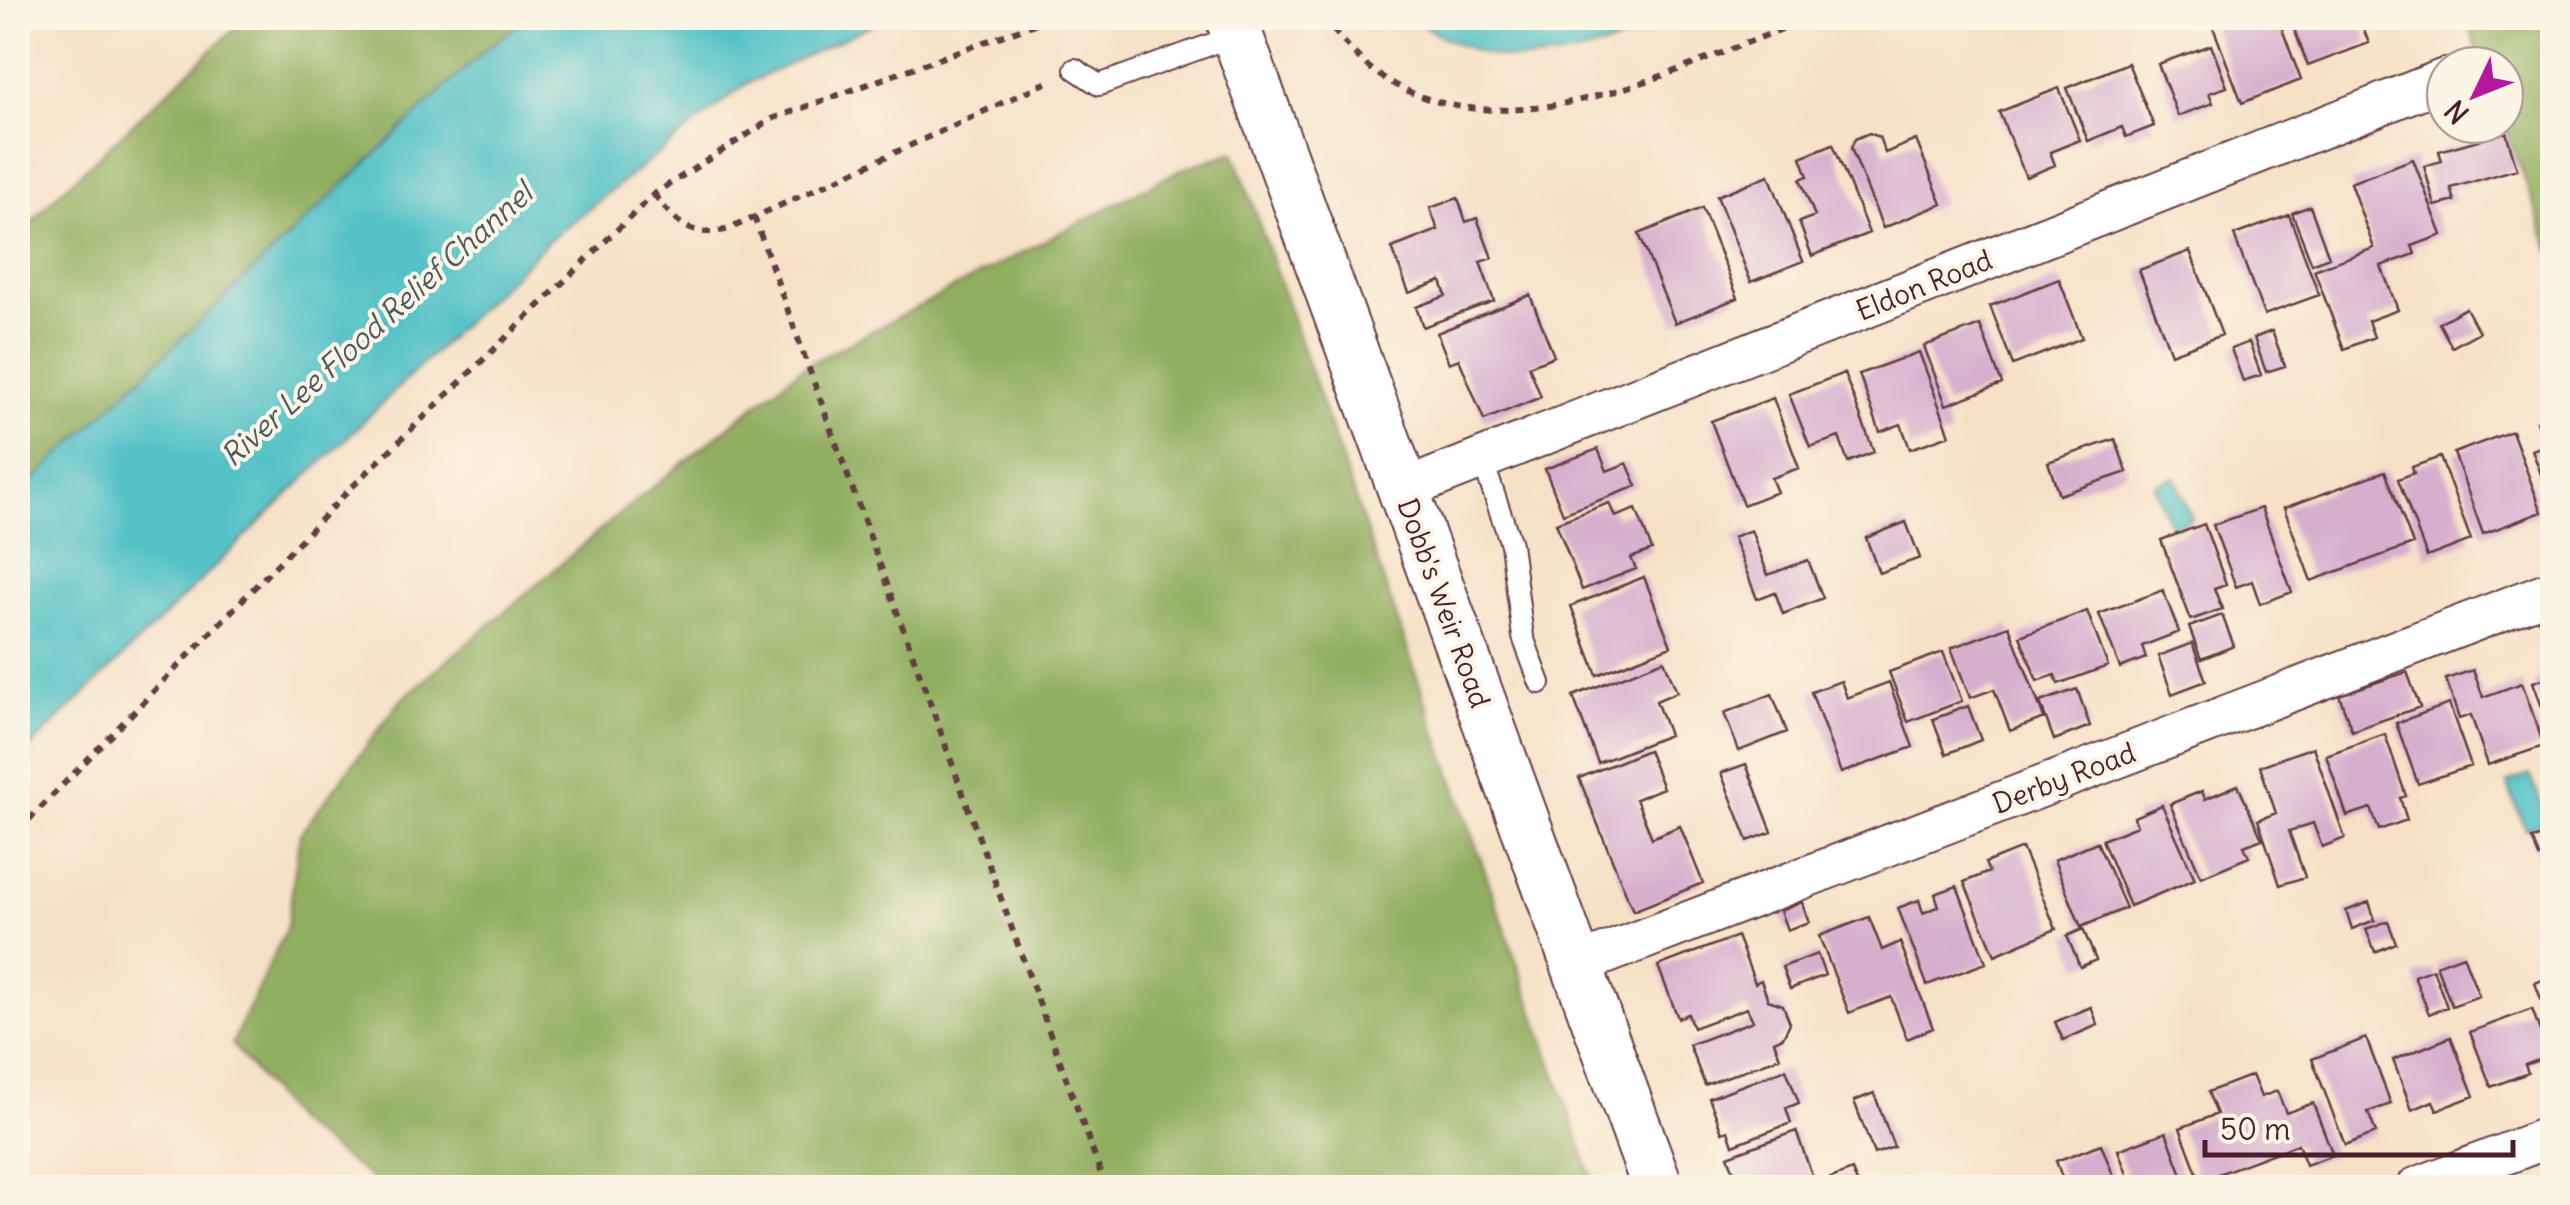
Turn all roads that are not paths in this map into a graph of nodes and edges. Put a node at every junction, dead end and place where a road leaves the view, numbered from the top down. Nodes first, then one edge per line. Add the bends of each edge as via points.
1 (1234, 26) edge
2 (1075, 69) road end
3 (2425, 88) edge
4 (1482, 459) junction
5 (1403, 490) junction
6 (2552, 591) edge
7 (1540, 683) dead end
8 (1576, 965) junction
9 (2552, 1136) edge
10 (1658, 1188) edge
11 (2416, 1188) edge

1 - 2 lane via 1099,84
1 - 5 street, Dobb's Weir Road
3 - 4 street, Eldon Road
4 - 5 street, Eldon Road
4 - 7 lane via 1511,544 1523,637
5 - 8 street, Dobb's Weir Road
6 - 8 street, Derby Road
8 - 10 street, Dobb's Weir Road
9 - 11 street

